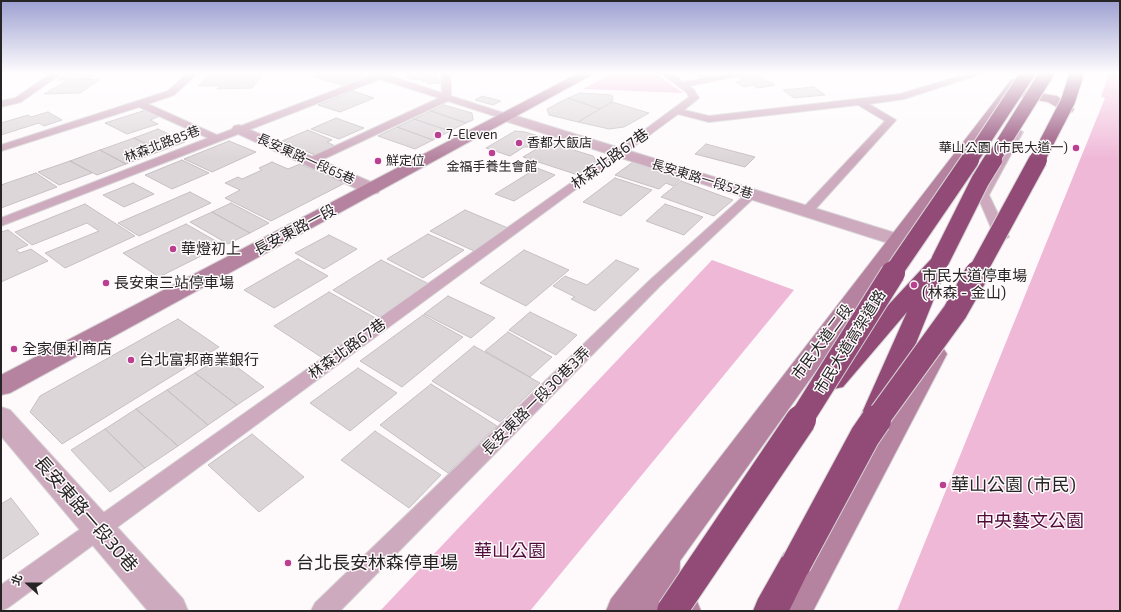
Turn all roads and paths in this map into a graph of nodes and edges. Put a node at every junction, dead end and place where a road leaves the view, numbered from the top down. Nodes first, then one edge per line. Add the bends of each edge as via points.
1 (11, 102) edge
2 (146, 102) edge
3 (307, 102) edge
4 (439, 102) edge
5 (458, 102) edge
6 (536, 102) edge
7 (689, 102) edge
8 (859, 102) junction
9 (863, 102) edge
10 (1002, 102) edge
11 (1005, 102) edge
12 (1029, 102) edge
13 (1067, 102) edge
14 (1068, 102) edge
15 (1, 104) edge
16 (140, 104) junction
17 (677, 111) junction
18 (507, 117) junction
19 (240, 129) junction
20 (1018, 132) dead end
21 (216, 138) junction
22 (1, 148) edge
23 (620, 153) junction
24 (311, 161) junction
25 (372, 189) junction
26 (752, 194) junction
27 (807, 211) junction
28 (1, 222) edge
29 (1002, 236) junction
30 (898, 240) junction
31 (940, 261) junction
32 (1, 386) edge
33 (810, 407) junction
34 (1, 416) edge
35 (865, 436) junction
36 (97, 528) junction
37 (664, 556) junction
38 (1, 599) edge
39 (171, 611) edge
40 (323, 611) edge
41 (623, 611) edge
42 (642, 611) edge
43 (664, 611) edge
44 (672, 611) edge
45 (684, 611) edge
46 (770, 611) edge
47 (794, 611) edge

1 - 15 lane
2 - 16 lane
3 - 19 lane, 林森北路85巷
4 - 24 lane
5 - 18 lane
6 - 18 street, 長安東路一段
7 - 17 lane, 林森北路67巷
8 - 9 lane
8 - 17 lane via 709,119
8 - 27 lane via 891,120
10 - 30 street, 市民大道二段
11 - 33 highway, 市民大道高架道路, bridge via 964,170 891,276
12 - 31 highway, bridge via 980,181
13 - 29 street
14 - 35 highway, bridge via 1013,208 955,312
16 - 21 lane
16 - 22 lane
17 - 23 lane, 林森北路67巷
18 - 23 street, 長安東路一段52巷
18 - 25 street, 長安東路一段
19 - 21 lane, 林森北路85巷
19 - 24 street, 長安東路一段65巷
20 - 29 lane via 983,195
21 - 28 lane, 林森北路85巷
23 - 26 street, 長安東路一段52巷
23 - 36 lane, 林森北路67巷
24 - 25 street, 長安東路一段65巷
25 - 32 street, 長安東路一段
26 - 27 street, 長安東路一段52巷
26 - 40 lane, 長安東路一段30巷3弄 via 655,283
27 - 30 street, 長安東路一段52巷
29 - 47 street via 993,258 924,373
30 - 37 street, 市民大道二段
31 - 33 highway, bridge
31 - 35 highway, bridge
33 - 44 highway, 市民大道高架道路, bridge
34 - 36 street, 長安東路一段30巷
35 - 46 highway, bridge
36 - 38 lane, 林森北路67巷
36 - 39 street, 長安東路一段30巷
37 - 41 street, 市民大道二段
37 - 45 street via 662,595
42 - 43 street via 655,604

